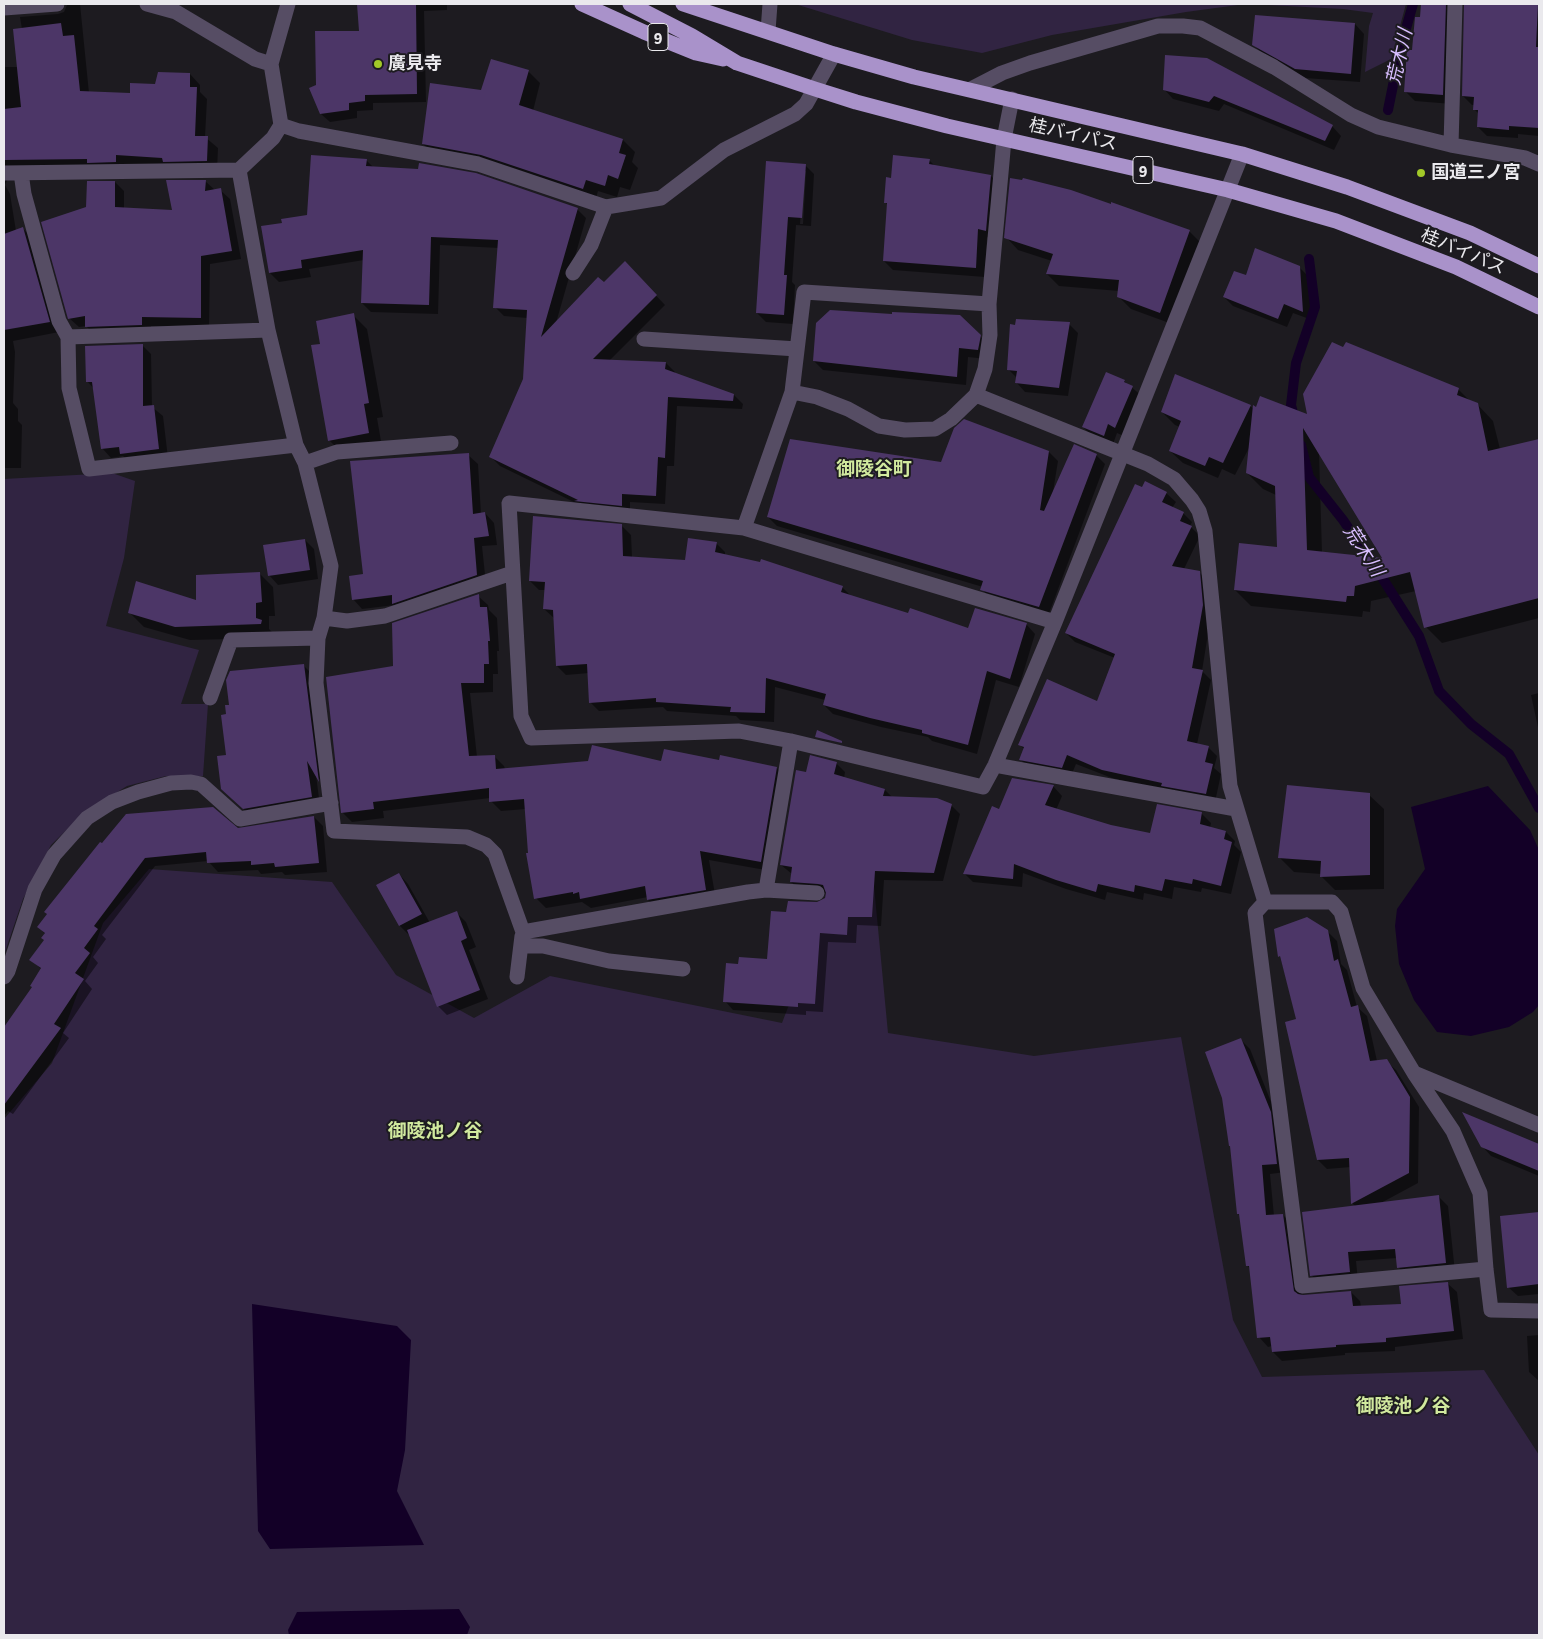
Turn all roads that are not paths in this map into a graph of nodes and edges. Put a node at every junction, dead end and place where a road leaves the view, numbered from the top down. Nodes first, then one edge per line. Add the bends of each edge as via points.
1 (58, 4) edge
2 (147, 4) edge
3 (288, 4) edge
4 (582, 4) edge
5 (630, 4) edge
6 (683, 4) edge
7 (713, 4) edge
8 (770, 4) edge
9 (1455, 4) edge
10 (4, 8) edge
11 (751, 26) junction
12 (768, 31) junction
13 (834, 54) junction
14 (737, 63) junction
15 (271, 64) junction
16 (815, 89) junction
17 (971, 89) junction
18 (1012, 99) junction
19 (281, 125) junction
20 (1004, 139) junction
21 (1451, 145) junction
22 (1242, 154) junction
23 (1539, 164) edge
24 (240, 170) junction
25 (4, 173) edge
26 (20, 173) junction
27 (1228, 190) junction
28 (606, 207) junction
29 (1539, 266) edge
30 (573, 273) dead end
31 (988, 304) junction
32 (1539, 307) edge
33 (268, 330) junction
34 (68, 337) junction
35 (644, 339) dead end
36 (797, 350) junction
37 (792, 392) junction
38 (976, 394) junction
39 (451, 443) dead end
40 (296, 445) junction
41 (1122, 454) junction
42 (305, 463) junction
43 (744, 528) junction
44 (512, 573) junction
45 (324, 618) junction
46 (1055, 622) junction
47 (318, 638) junction
48 (210, 698) dead end
49 (791, 741) junction
50 (995, 765) junction
51 (331, 803) junction
52 (1236, 809) junction
53 (766, 890) junction
54 (817, 893) dead end
55 (1265, 902) junction
56 (522, 939) junction
57 (683, 969) dead end
58 (4, 977) edge
59 (517, 977) dead end
60 (1414, 1072) junction
61 (1539, 1125) edge
62 (1486, 1269) junction
63 (1539, 1311) edge

1 - 10 street
2 - 15 street via 176,12 255,59
3 - 15 street
4 - 14 highway, 9 via 696,53
5 - 14 highway, 桂バイパス / 9
6 - 11 highway, 桂バイパス / 9
7 - 11 highway
8 - 12 street
9 - 21 street
11 - 12 highway, 桂バイパス / 9
12 - 13 highway, 桂バイパス / 9
13 - 16 street
13 - 17 highway, 桂バイパス / 9
14 - 16 highway, 桂バイパス / 9
15 - 19 street
16 - 20 highway, 桂バイパス / 9 via 902,115
16 - 28 street via 795,114 724,150 661,198
17 - 18 highway, 桂バイパス / 9
17 - 21 street via 1030,63 1158,26 1183,26 1200,28 1274,67 1351,115 1378,126
18 - 20 street
18 - 22 highway, 桂バイパス / 9
19 - 24 street via 273,138
19 - 28 street via 478,164
20 - 27 highway, 桂バイパス / 9
20 - 31 street
21 - 23 street via 1525,158
22 - 27 street
22 - 29 highway, 桂バイパス / 9 via 1348,187 1470,234
24 - 26 street
24 - 33 street
25 - 26 street
26 - 34 street via 59,321
27 - 32 highway, 桂バイパス / 9 via 1336,221 1456,267
27 - 41 street
28 - 30 street via 591,245
31 - 36 street via 804,292
31 - 38 street via 990,335
33 - 34 street
33 - 40 street
34 - 40 street via 69,388 89,469
35 - 36 street
36 - 37 street
37 - 38 street via 817,397 879,426 905,430 936,429 952,419
37 - 43 street
38 - 41 street
39 - 42 street via 338,452
40 - 42 street
41 - 46 street
41 - 52 street via 1174,479 1198,511 1204,531 1230,786
42 - 45 street via 331,566
43 - 44 street via 509,503
43 - 46 street
44 - 45 street via 385,616 347,621
44 - 49 street via 521,716 531,738 739,730
45 - 47 street
46 - 50 street
47 - 48 street via 231,640
47 - 51 street via 316,683
49 - 50 street via 983,787
49 - 53 street
50 - 52 street
51 - 56 street via 334,831 467,837 486,845 495,854
51 - 58 street via 240,819 201,784 191,782 171,783 112,802 87,818 54,855 36,889
52 - 55 street
53 - 54 street
53 - 56 street
55 - 60 street via 1332,902 1341,912 1363,988
55 - 62 street via 1255,913 1302,1286
56 - 57 street via 609,961
56 - 59 street
60 - 61 street
60 - 62 street via 1453,1131 1480,1193
62 - 63 street via 1491,1310

